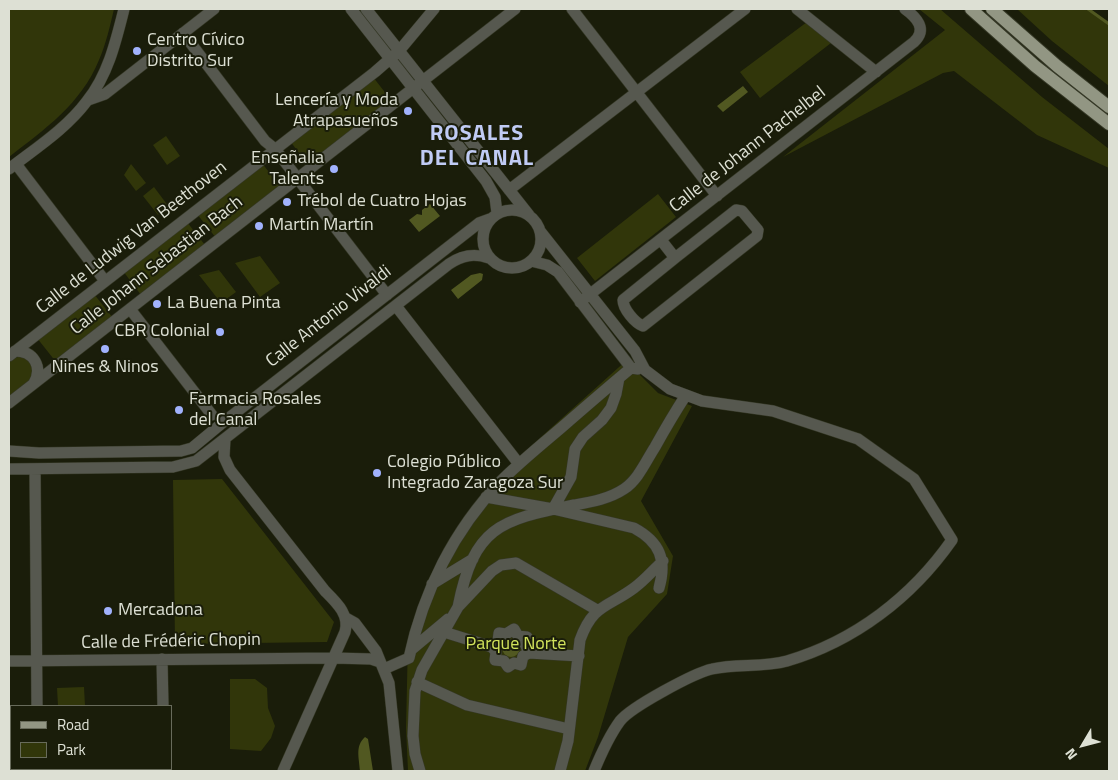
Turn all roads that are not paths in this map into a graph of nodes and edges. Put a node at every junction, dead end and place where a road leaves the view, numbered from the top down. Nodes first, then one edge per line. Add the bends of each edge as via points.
1 (124, 9) edge
2 (214, 9) edge
3 (351, 9) edge
4 (366, 9) edge
5 (434, 9) edge
6 (516, 9) edge
7 (572, 9) edge
8 (745, 9) edge
9 (797, 9) edge
10 (905, 9) edge
11 (971, 9) edge
12 (992, 9) edge
13 (183, 33) junction
14 (399, 51) junction
15 (390, 59) junction
16 (876, 72) junction
17 (419, 85) junction
18 (637, 92) junction
19 (88, 100) junction
20 (1109, 107) edge
21 (1109, 124) edge
22 (275, 149) junction
23 (12, 167) edge
24 (298, 179) junction
25 (509, 190) junction
26 (717, 196) junction
27 (529, 215) junction
28 (493, 216) junction
29 (540, 231) junction
30 (661, 240) junction
31 (489, 258) junction
32 (676, 258) junction
33 (531, 262) junction
34 (105, 281) junction
35 (590, 294) junction
36 (387, 295) junction
37 (580, 302) junction
38 (396, 306) junction
39 (130, 309) junction
40 (12, 354) edge
41 (631, 368) junction
42 (645, 370) junction
43 (619, 378) junction
44 (34, 383) junction
45 (686, 395) junction
46 (9, 403) edge
47 (212, 415) dead end
48 (225, 439) junction
49 (9, 452) edge
50 (519, 464) junction
51 (9, 469) edge
52 (35, 469) junction
53 (486, 497) junction
54 (553, 510) junction
55 (473, 559) junction
56 (663, 561) junction
57 (432, 584) junction
58 (659, 588) dead end
59 (597, 610) junction
60 (455, 611) junction
61 (346, 618) junction
62 (444, 632) junction
63 (492, 647) junction
64 (411, 650) junction
65 (530, 653) junction
66 (578, 656) junction
67 (334, 658) junction
68 (162, 659) junction
69 (9, 661) edge
70 (36, 661) junction
71 (382, 665) junction
72 (417, 682) junction
73 (37, 705) edge
74 (163, 705) edge
75 (570, 729) junction
76 (283, 771) edge
77 (398, 771) edge
78 (420, 771) edge
79 (560, 771) edge
80 (594, 771) edge

1 - 19 street via 107,66
2 - 13 street
3 - 15 street
4 - 14 street
5 - 14 street, Calle de Ludwig Van Beethoven
6 - 17 street, Calle Johann Sebastian Bach
7 - 18 street
8 - 18 street
9 - 16 street
10 - 16 street, Calle de Johann Pachelbel via 917,19 919,36
11 - 21 main road via 1035,66
12 - 20 main road
13 - 19 street via 105,94
13 - 22 street via 265,141
14 - 15 street, Calle de Ludwig Van Beethoven
14 - 17 street
15 - 17 street
15 - 22 street, Calle de Ludwig Van Beethoven
16 - 26 street, Calle de Johann Pachelbel
17 - 24 street, Calle Johann Sebastian Bach
17 - 25 street
17 - 28 street via 486,181 495,197
18 - 25 street
18 - 26 street
19 - 23 street via 63,127
22 - 24 street
22 - 34 street, Calle de Ludwig Van Beethoven
23 - 34 street
24 - 36 street
24 - 39 street, Calle Johann Sebastian Bach
25 - 27 street
26 - 30 street, Calle de Johann Pachelbel
27 - 28 street via 517,210
27 - 29 street
28 - 31 street via 482,238
28 - 36 street, Calle Antonio Vivaldi
29 - 33 street via 539,250
29 - 35 street
30 - 32 street
30 - 35 street, Calle de Johann Pachelbel
31 - 33 street via 502,267 510,268
31 - 38 street via 473,255 454,260
32 - 32 street via 623,300 623,305 638,324 643,326 757,236 758,230 742,211 736,210
33 - 37 street via 552,268
34 - 40 street, Calle de Ludwig Van Beethoven
35 - 37 street, Calle de Johann Pachelbel
35 - 42 street via 635,351
36 - 49 street, Calle Antonio Vivaldi via 192,448 172,451
37 - 41 street
38 - 48 street
38 - 50 street
39 - 44 street, Calle Johann Sebastian Bach
39 - 47 street
40 - 44 street via 25,352 34,359 39,368
41 - 42 street
41 - 43 street
42 - 45 street via 670,389
43 - 50 street
43 - 54 street via 610,408 574,449 571,477
44 - 46 street, Calle Johann Sebastian Bach
45 - 54 street via 638,475 626,488 596,501
45 - 80 street via 702,401 773,412 858,439 914,479 952,540 936,564 916,584 858,630 819,650 785,662 711,669 652,698 621,719
48 - 52 street via 196,461 181,466
48 - 61 street via 224,457 230,470
50 - 53 street
51 - 52 street
52 - 70 street
53 - 54 street
53 - 57 street via 441,564
54 - 55 street via 502,525 487,537
54 - 56 street via 634,528 652,541
55 - 57 street
55 - 60 street
56 - 58 street
56 - 59 street via 634,588
57 - 64 street
59 - 60 street via 516,563 508,563 492,571
59 - 66 street via 585,627
60 - 62 street
60 - 64 street
61 - 67 street via 345,632
61 - 71 street via 354,623 376,651
62 - 63 street
62 - 72 street
63 - 65 street via 496,652 495,660 504,661 508,667 514,663 521,665 523,656
63 - 65 street via 498,641 499,633 506,634 514,629 518,636 527,638
64 - 71 street via 410,658
65 - 66 street
66 - 75 street
67 - 68 street, Calle de Frédéric Chopin
67 - 71 street, Calle de Frédéric Chopin via 371,659
67 - 76 street
68 - 70 street, Calle de Frédéric Chopin
68 - 74 street
69 - 70 street, Calle de Frédéric Chopin
70 - 73 street
71 - 77 street via 390,693
72 - 75 street via 468,705
72 - 78 street via 413,736
75 - 79 street

